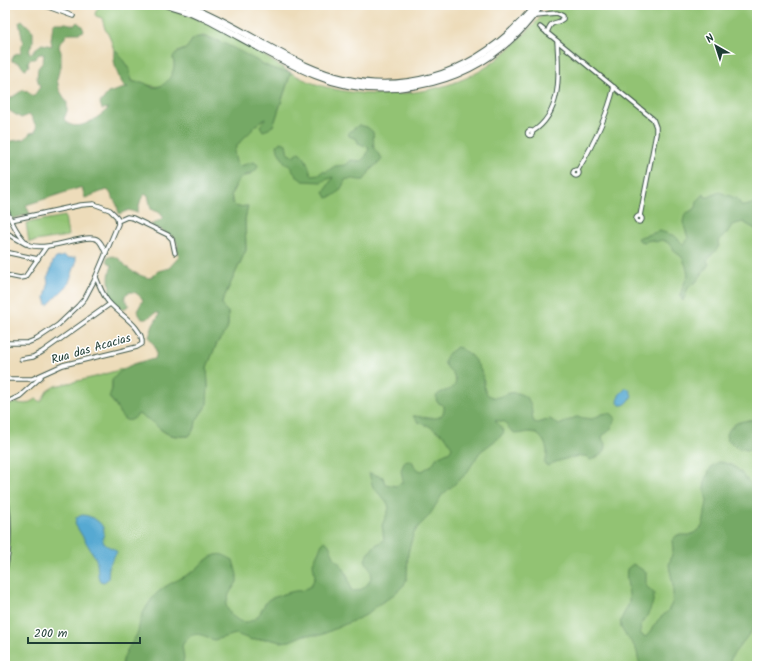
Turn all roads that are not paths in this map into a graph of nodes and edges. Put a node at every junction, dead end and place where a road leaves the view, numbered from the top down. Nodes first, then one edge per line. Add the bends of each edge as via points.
1 (43, 5) edge
2 (168, 5) edge
3 (187, 5) edge
4 (536, 5) edge
5 (541, 5) edge
6 (534, 15) junction
7 (72, 16) dead end
8 (226, 26) junction
9 (540, 27) dead end
10 (547, 32) junction
11 (249, 39) junction
12 (557, 41) junction
13 (614, 87) junction
14 (532, 132) dead end
15 (578, 170) dead end
16 (5, 206) edge
17 (640, 216) dead end
18 (11, 220) junction
19 (118, 221) junction
20 (5, 232) edge
21 (29, 245) junction
22 (46, 247) junction
23 (5, 252) edge
24 (175, 253) dead end
25 (106, 254) junction
26 (38, 258) junction
27 (5, 275) edge
28 (96, 277) junction
29 (110, 304) junction
30 (5, 343) edge
31 (20, 359) dead end
32 (44, 374) junction
33 (5, 379) edge
34 (5, 403) edge
35 (5, 489) edge
36 (5, 570) edge

1 - 7 street
2 - 8 highway
3 - 8 highway via 209,14
4 - 11 highway via 504,39 475,59 432,77 397,83 366,82 337,77
5 - 6 highway
6 - 10 street via 555,13 563,16 561,21 549,25
6 - 11 highway via 511,40 482,61 444,79 399,88 362,87 329,80
8 - 11 highway
9 - 10 street
10 - 12 street
12 - 13 street
12 - 14 street via 557,94 544,121
13 - 15 street via 601,128
13 - 17 street via 651,117 656,126
16 - 18 street
18 - 19 street via 89,204 110,210
18 - 21 street
19 - 24 street via 130,217 166,233 172,239
19 - 25 street
20 - 21 street
21 - 22 street
22 - 25 street via 92,238 98,240
22 - 26 street
23 - 26 street
25 - 28 street
26 - 27 street via 23,278
28 - 29 street
28 - 30 street via 78,306 46,334 27,343
29 - 31 street via 42,352 33,357
29 - 32 street, Rua das Acacias via 134,326 142,343 63,365
32 - 33 street via 32,379
32 - 34 street via 20,396
35 - 36 street via 9,540

